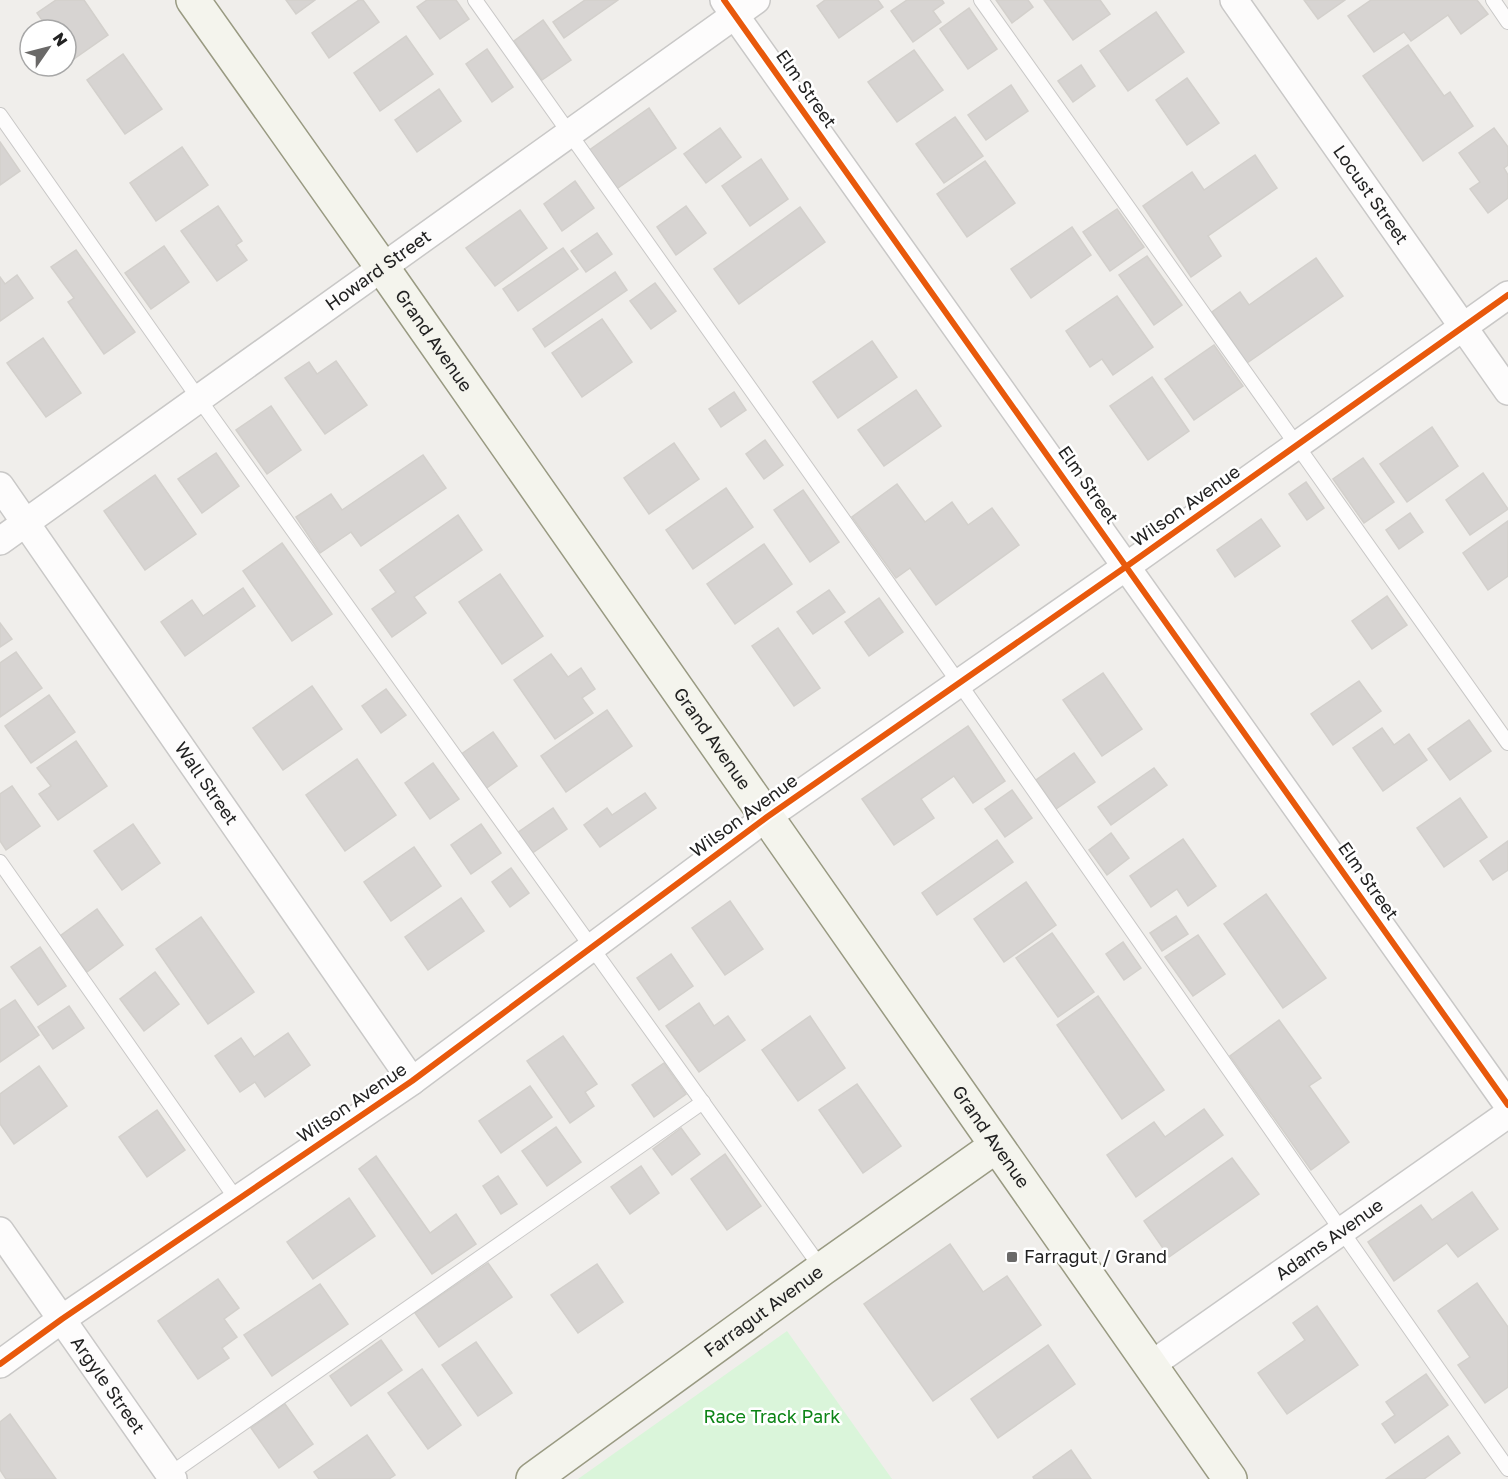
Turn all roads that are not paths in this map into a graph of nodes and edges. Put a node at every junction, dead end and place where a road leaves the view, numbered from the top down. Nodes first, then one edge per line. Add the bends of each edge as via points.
1 (193, 0) edge
2 (475, 0) edge
3 (981, 0) edge
4 (1234, 0) edge
5 (1493, 0) edge
6 (738, 5) edge
7 (1508, 22) edge
8 (0, 115) edge
9 (569, 134) junction
10 (382, 267) junction
11 (1508, 295) edge
12 (1463, 327) junction
13 (1508, 391) edge
14 (199, 399) junction
15 (1298, 445) junction
16 (0, 486) edge
17 (25, 523) junction
18 (0, 541) edge
19 (1127, 566) junction
20 (959, 683) junction
21 (1508, 743) edge
22 (767, 817) junction
23 (0, 862) edge
24 (592, 947) junction
25 (412, 1081) junction
26 (703, 1102) junction
27 (1508, 1106) edge
28 (1508, 1114) edge
29 (996, 1146) junction
30 (237, 1200) junction
31 (0, 1230) edge
32 (1341, 1231) junction
33 (822, 1269) junction
34 (62, 1319) junction
35 (0, 1364) edge
36 (1150, 1365) junction
37 (1508, 1469) edge
38 (172, 1476) edge
39 (1220, 1476) edge
40 (533, 1479) edge

1 - 10 main road, Grand Avenue
2 - 9 lane
3 - 15 lane
4 - 12 street, Locust Street
5 - 7 lane
6 - 9 street, Howard Street
6 - 19 street, Elm Street
8 - 14 lane
9 - 10 street, Howard Street
9 - 20 lane
10 - 14 street, Howard Street
10 - 22 main road, Grand Avenue
11 - 12 street, Wilson Avenue
12 - 13 street, Locust Street
12 - 15 street, Wilson Avenue
14 - 17 street, Howard Street
14 - 24 lane
15 - 19 street, Wilson Avenue
15 - 21 lane
16 - 17 street, Wall Street
17 - 18 street, Howard Street
17 - 25 street, Wall Street
19 - 20 street, Wilson Avenue
19 - 27 street, Elm Street
20 - 22 street, Wilson Avenue
20 - 32 lane
22 - 24 street, Wilson Avenue
22 - 29 main road, Grand Avenue
23 - 30 lane
24 - 25 street, Wilson Avenue
24 - 26 lane
25 - 30 street, Wilson Avenue
26 - 33 lane
26 - 38 lane
28 - 32 street, Adams Avenue
29 - 33 main road, Farragut Avenue
29 - 36 main road, Grand Avenue
30 - 34 street, Wilson Avenue
31 - 34 street, Argyle Street
32 - 36 street, Adams Avenue
32 - 37 lane
33 - 40 main road, Farragut Avenue
34 - 35 street, Wilson Avenue
34 - 38 street, Argyle Street
36 - 39 main road, Grand Avenue

